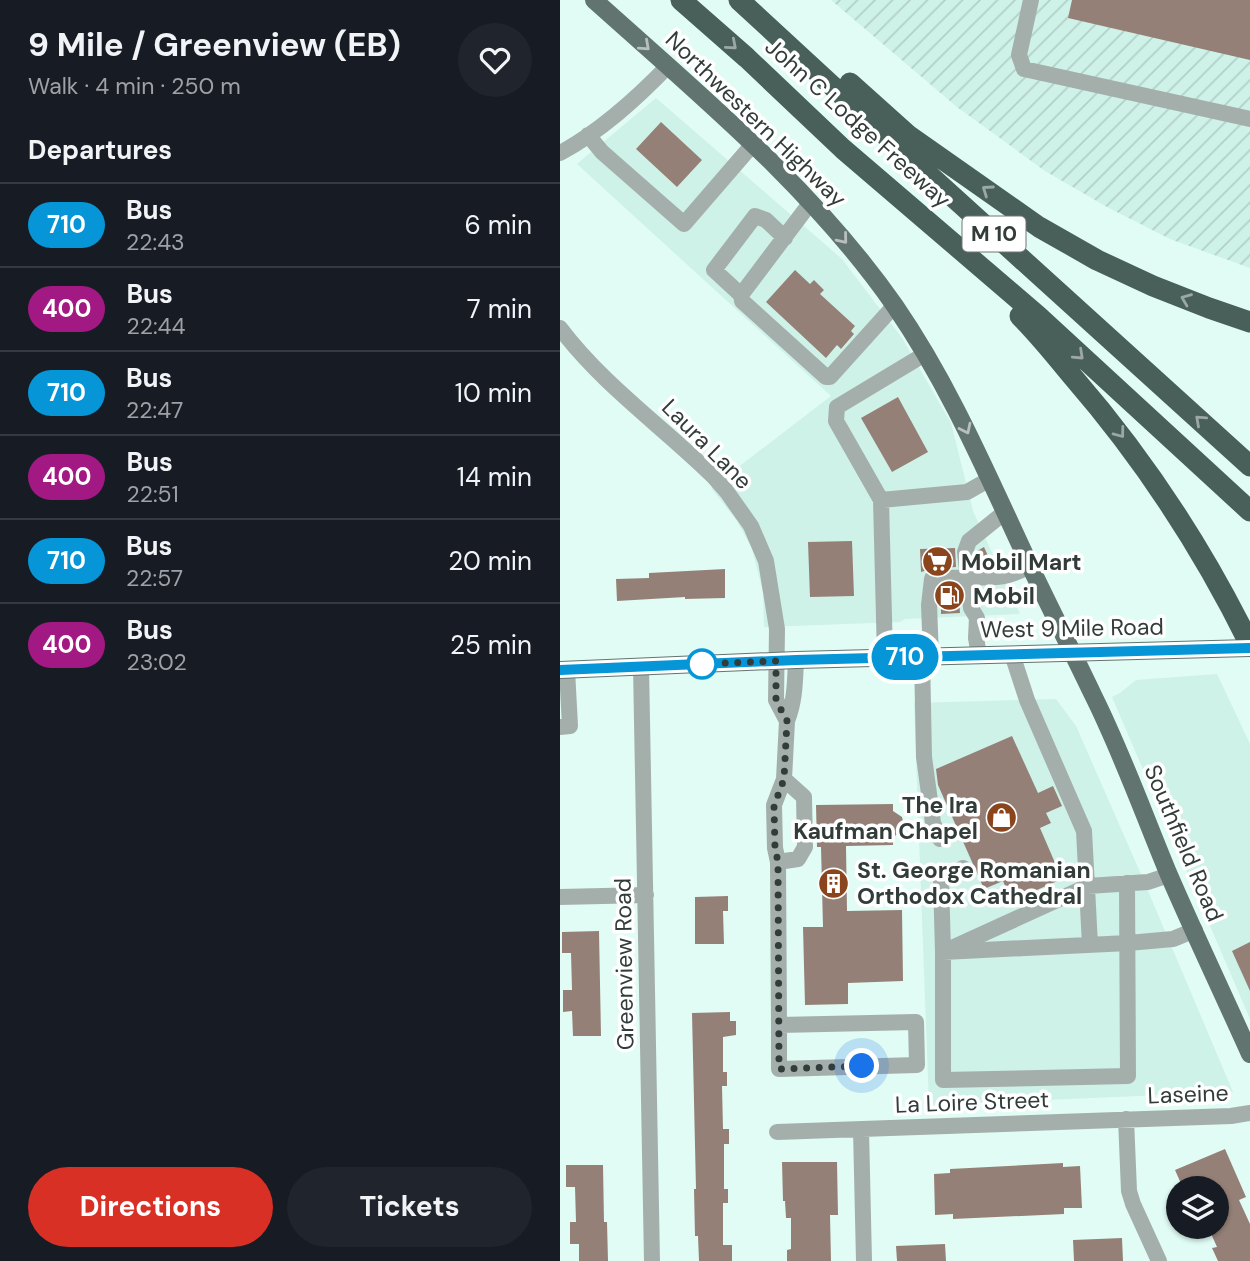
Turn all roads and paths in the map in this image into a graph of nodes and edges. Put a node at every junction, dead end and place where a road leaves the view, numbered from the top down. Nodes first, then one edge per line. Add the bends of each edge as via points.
1 (594, 0) edge
2 (681, 0) edge
3 (739, 0) edge
4 (758, 0) edge
5 (1031, 0) edge
6 (668, 66) junction
7 (1250, 118) edge
8 (588, 135) junction
9 (754, 144) junction
10 (843, 149) junction
11 (560, 153) edge
12 (810, 202) junction
13 (785, 237) junction
14 (741, 295) junction
15 (894, 306) junction
16 (1250, 322) edge
17 (560, 328) edge
18 (925, 354) junction
19 (1250, 466) edge
20 (990, 479) junction
21 (881, 500) junction
22 (1250, 511) edge
23 (1005, 512) junction
24 (1030, 566) junction
25 (967, 577) junction
26 (1250, 646) edge
27 (1071, 652) junction
28 (1012, 654) junction
29 (979, 655) junction
30 (927, 656) junction
31 (885, 657) junction
32 (796, 660) junction
33 (776, 661) junction
34 (640, 666) junction
35 (563, 670) edge
36 (787, 721) junction
37 (560, 727) edge
38 (784, 779) junction
39 (940, 839) dead end
40 (778, 862) junction
41 (964, 868) dead end
42 (1169, 875) junction
43 (1127, 883) junction
44 (1088, 887) junction
45 (646, 895) junction
46 (560, 897) edge
47 (1195, 930) junction
48 (1128, 943) junction
49 (1090, 944) junction
50 (943, 952) junction
51 (779, 1025) junction
52 (1250, 1054) edge
53 (1250, 1112) edge
54 (1126, 1119) junction
55 (860, 1129) junction
56 (777, 1132) dead end
57 (652, 1261) edge
58 (864, 1261) edge
59 (1159, 1261) edge

1 -> 6 main road, Northwestern Highway
2 -> 10 highway, John C Lodge Freeway / M 10
19 -> 3 highway, John C Lodge Freeway / M 10
16 -> 4 highway via 1153,286 1039,227 908,135
5 - 7 street via 1019,55 1024,69
6 - 8 street
6 - 9 main road, Northwestern Highway
8 - 9 street via 684,224
8 - 11 street
9 - 12 main road, Northwestern Highway
10 -> 22 highway, John C Lodge Freeway / M 10 via 1038,316
10 -> 26 highway via 1029,325 1103,412 1185,526
12 - 13 street
12 -> 15 main road, Northwestern Highway
13 - 14 street
13 - 14 street via 755,216 714,270
14 - 15 street via 826,377
15 - 18 main road, Northwestern Highway
17 - 33 street, Laura Lane via 599,372 713,476 741,510 765,561 777,629
18 -> 20 main road, Northwestern Highway
18 - 21 street via 837,407 836,421
20 - 21 street via 967,492
20 - 23 main road, Northwestern Highway
21 - 31 street
23 - 24 main road, Northwestern Highway
23 - 25 street via 969,541
24 - 25 street via 1007,576
24 - 27 main road, Northwestern Highway
25 - 29 street via 977,618
25 - 30 street via 932,579
26 - 27 main road, West 9 Mile Road
27 - 28 main road, West 9 Mile Road
27 - 42 main road, Southfield Road via 1136,790
28 - 29 main road, West 9 Mile Road
28 - 44 street via 1084,831
29 - 30 main road, West 9 Mile Road
30 - 31 main road, West 9 Mile Road
30 - 39 street via 924,757 933,824
31 - 32 main road, West 9 Mile Road
32 - 33 main road, West 9 Mile Road
32 - 36 street via 795,694
33 - 34 main road, West 9 Mile Road
33 - 36 street, Laura Lane via 776,700
34 - 35 main road, West 9 Mile Road
34 - 45 street, Greenview Road
35 - 37 street via 570,726
36 - 38 street
38 - 40 street via 774,806
38 - 40 street via 804,797 805,847 798,859
40 - 51 street
41 - 50 street via 941,880
42 - 43 street via 1148,883
42 - 47 main road, Southfield Road
43 - 44 street
43 - 48 street
44 - 49 street
44 - 50 street
45 - 46 street
45 - 57 street, Greenview Road
47 - 48 street via 1172,939
47 - 52 main road, Southfield Road
48 - 49 street
48 - 50 street via 1128,1076 943,1080
49 - 50 street
51 - 51 street via 916,1022 917,1065 779,1069
53 - 54 street, Laseine
54 - 55 street, La Loire Street
54 - 59 street via 1129,1191
55 - 56 street, La Loire Street
55 - 58 street

